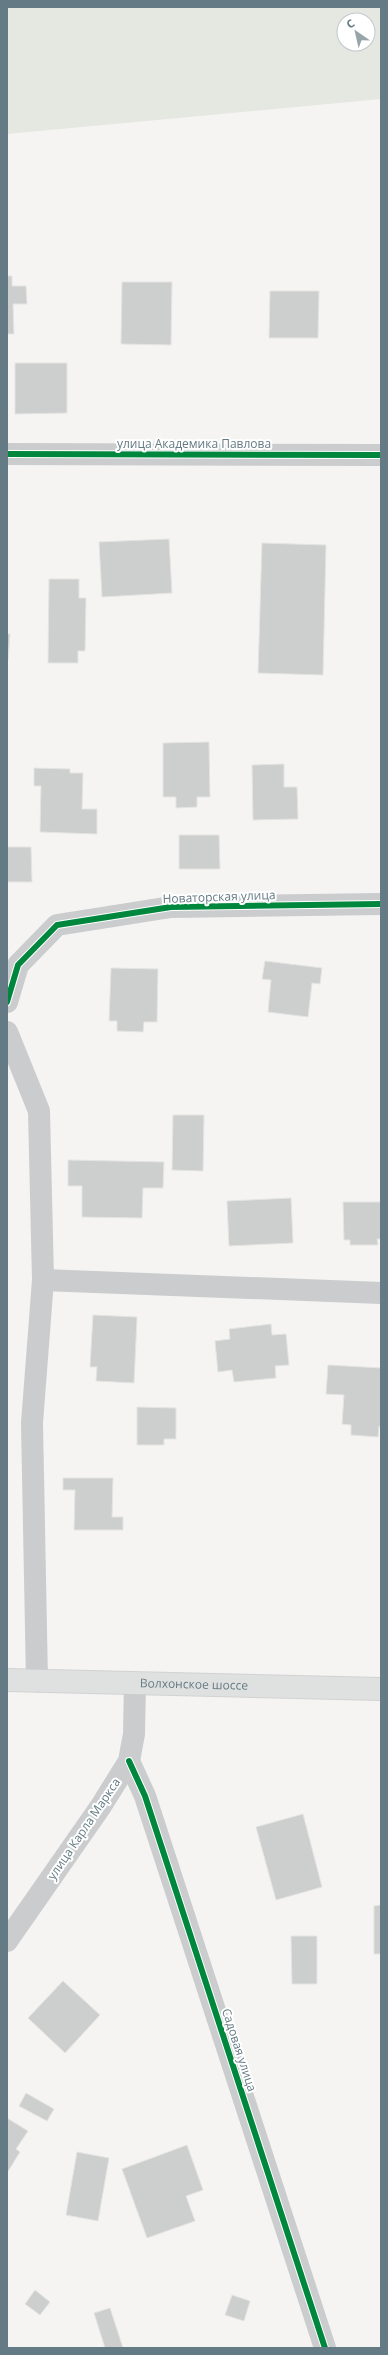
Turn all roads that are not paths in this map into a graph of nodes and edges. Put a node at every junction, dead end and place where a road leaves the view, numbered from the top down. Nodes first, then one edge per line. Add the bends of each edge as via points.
1 (7, 454) edge
2 (381, 455) edge
3 (381, 904) edge
4 (7, 1002) edge
5 (7, 1032) edge
6 (43, 1280) junction
7 (381, 1293) edge
8 (7, 1680) edge
9 (37, 1681) junction
10 (135, 1683) junction
11 (381, 1689) edge
12 (129, 1761) junction
13 (7, 1941) edge
14 (325, 2348) edge

1 - 2 street, улица Академика Павлова
3 - 4 street, Новаторская улица via 171,907 57,925 18,965
5 - 6 street via 39,1111
6 - 7 street
6 - 9 street via 32,1422
8 - 9 main road, Волхонское шоссе
9 - 10 main road, Волхонское шоссе
10 - 11 main road, Волхонское шоссе
10 - 12 street, улица Карла Маркса via 134,1734
12 - 13 street, улица Карла Маркса via 101,1806
12 - 14 street, Садовая улица via 145,1796

